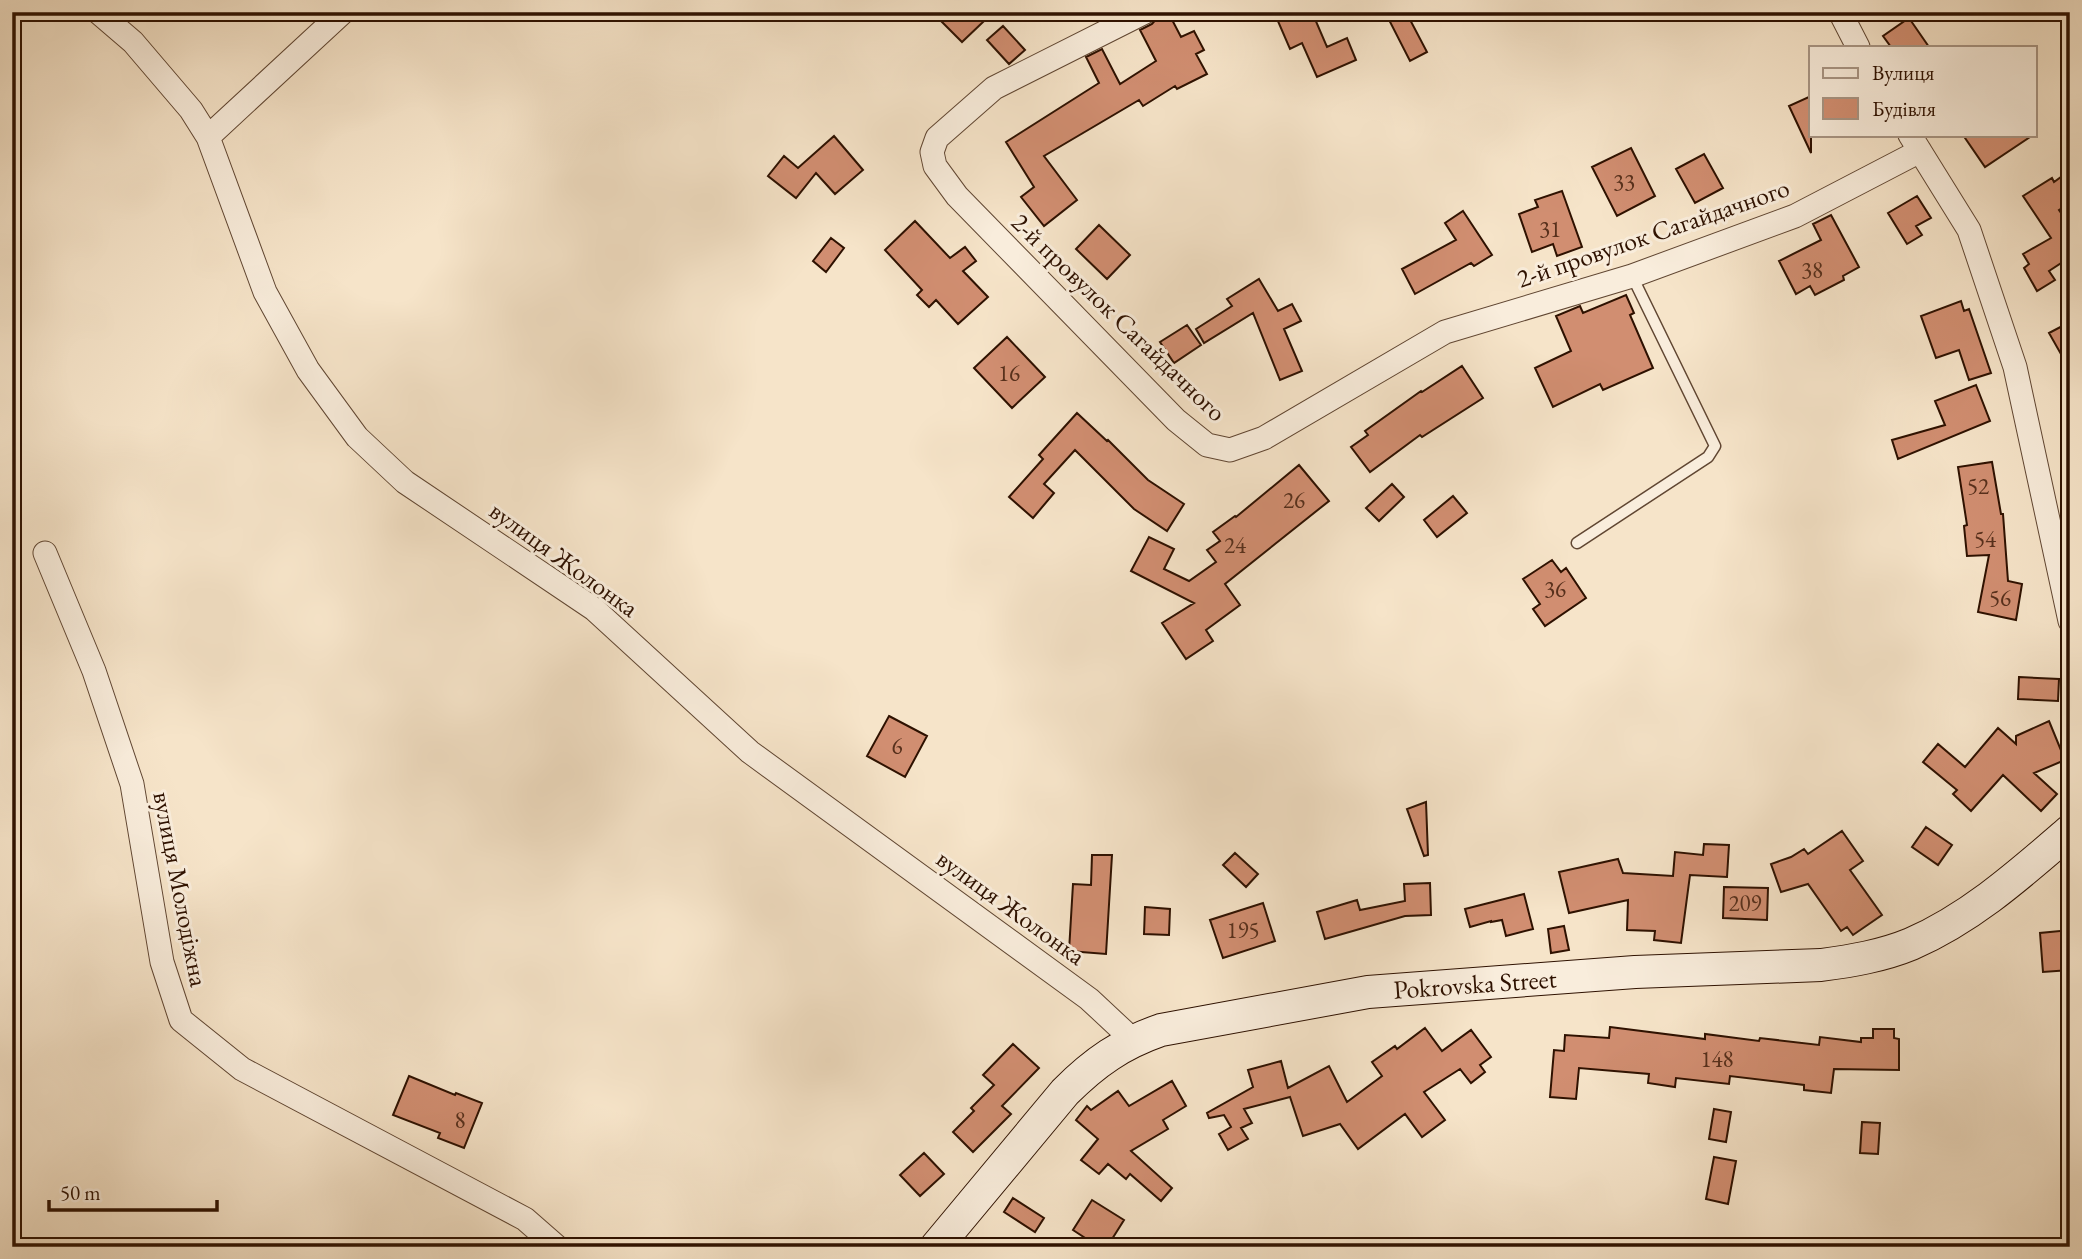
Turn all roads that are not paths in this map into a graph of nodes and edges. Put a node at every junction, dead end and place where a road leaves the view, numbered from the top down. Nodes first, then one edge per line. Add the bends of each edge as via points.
1 (98, 12) edge
2 (343, 12) edge
3 (1145, 12) edge
4 (1840, 12) edge
5 (1857, 46) edge
6 (208, 137) junction
7 (1915, 143) edge
8 (1632, 276) junction
9 (1577, 543) dead end
10 (45, 553) dead end
11 (2070, 621) edge
12 (2070, 831) edge
13 (1133, 1040) junction
14 (557, 1247) edge
15 (936, 1247) edge

1 - 6 street, вулиця Жолонка via 133,42
2 - 6 street
3 - 8 street, 2-й провулок Сагайдачного via 994,88 937,138 932,152 935,166 957,196 1176,420 1207,445 1230,450 1264,438 1445,332
4 - 5 street
6 - 13 street, вулиця Жолонка via 265,292 308,370 357,437 405,482 594,609 750,752 1090,999
7 - 8 street, 2-й провулок Сагайдачного via 1796,216
7 - 11 street via 1969,230 2015,367
8 - 9 lane via 1715,446 1708,457
10 - 14 street, вулиця Молодіжна via 94,671 132,784 162,962 181,1020 242,1069 525,1219
12 - 13 street, Pokrovska Street via 1967,915 1910,945 1851,961 1368,992 1161,1030
13 - 15 street, Pokrovska Street via 1084,1073 1065,1092

